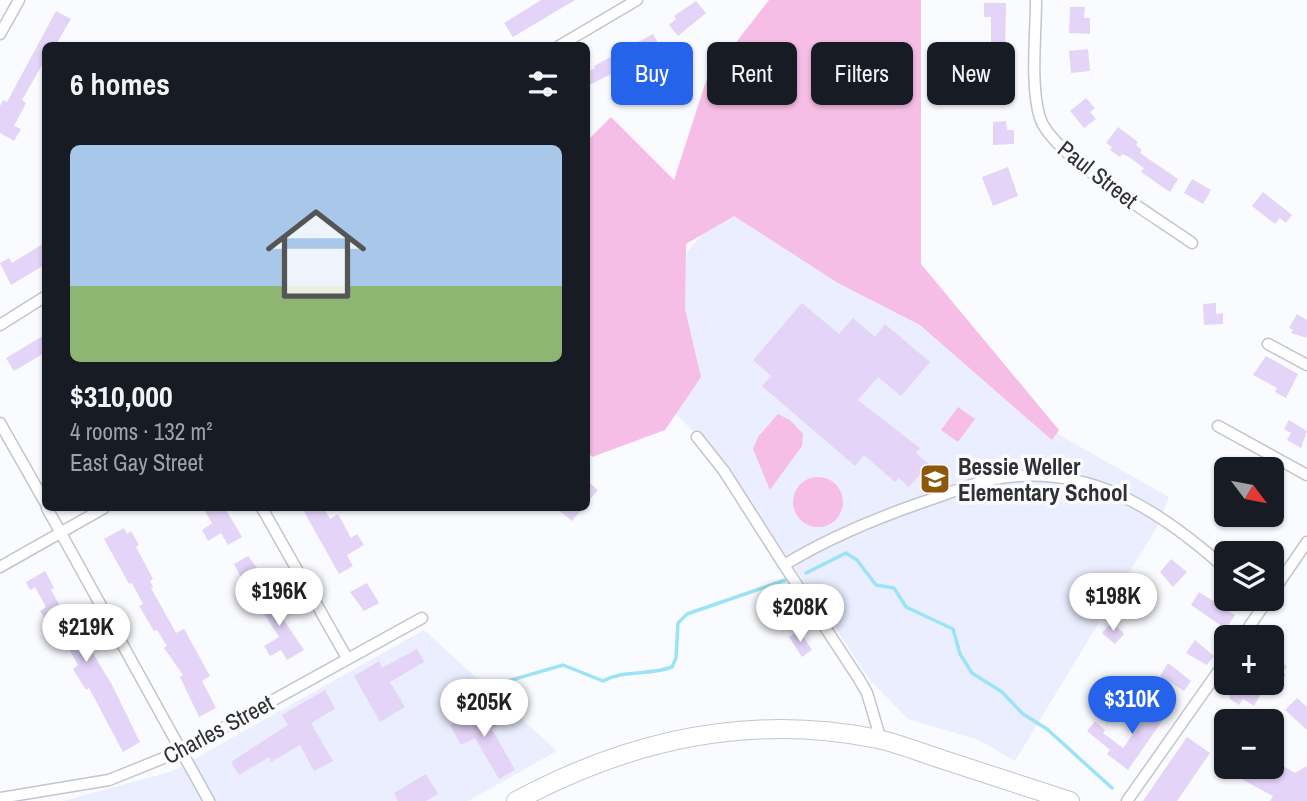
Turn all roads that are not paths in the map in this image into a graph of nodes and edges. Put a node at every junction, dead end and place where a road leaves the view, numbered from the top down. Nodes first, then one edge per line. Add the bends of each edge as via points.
1 (19, 0) edge
2 (637, 0) edge
3 (1036, 0) edge
4 (0, 8) edge
5 (13, 11) junction
6 (0, 34) edge
7 (566, 42) edge
8 (1192, 243) dead end
9 (42, 298) edge
10 (0, 324) edge
11 (1268, 344) dead end
12 (1307, 365) edge
13 (0, 423) edge
14 (1218, 426) dead end
15 (697, 438) dead end
16 (1307, 475) edge
17 (42, 499) edge
18 (49, 511) edge
19 (99, 511) edge
20 (264, 511) edge
21 (61, 532) junction
22 (1307, 542) edge
23 (1214, 559) edge
24 (784, 565) junction
25 (0, 567) edge
26 (1284, 576) edge
27 (422, 618) dead end
28 (347, 658) junction
29 (1214, 677) edge
30 (881, 740) junction
31 (181, 751) junction
32 (0, 798) edge
33 (209, 801) edge
34 (516, 801) edge
35 (1070, 801) edge
36 (1127, 801) edge

1 - 5 street
2 - 7 street
3 - 8 street, Paul Street via 1037,99 1048,133 1067,154
4 - 5 street
5 - 6 street
9 - 10 street
11 - 12 street
13 - 17 street
14 - 16 street
15 - 24 street via 724,471
18 - 21 street
19 - 21 street
20 - 28 street
21 - 25 street
21 - 31 street
22 - 26 street
23 - 24 street via 1168,520 1138,502 1090,484 1036,476 983,482 888,514 830,537
24 - 30 street via 867,693
27 - 28 street, Charles Street
28 - 31 street, Charles Street
29 - 36 street
30 - 34 main road via 803,728 704,734 624,753 556,779
30 - 35 main road
31 - 32 street, Charles Street via 109,780
31 - 33 street

